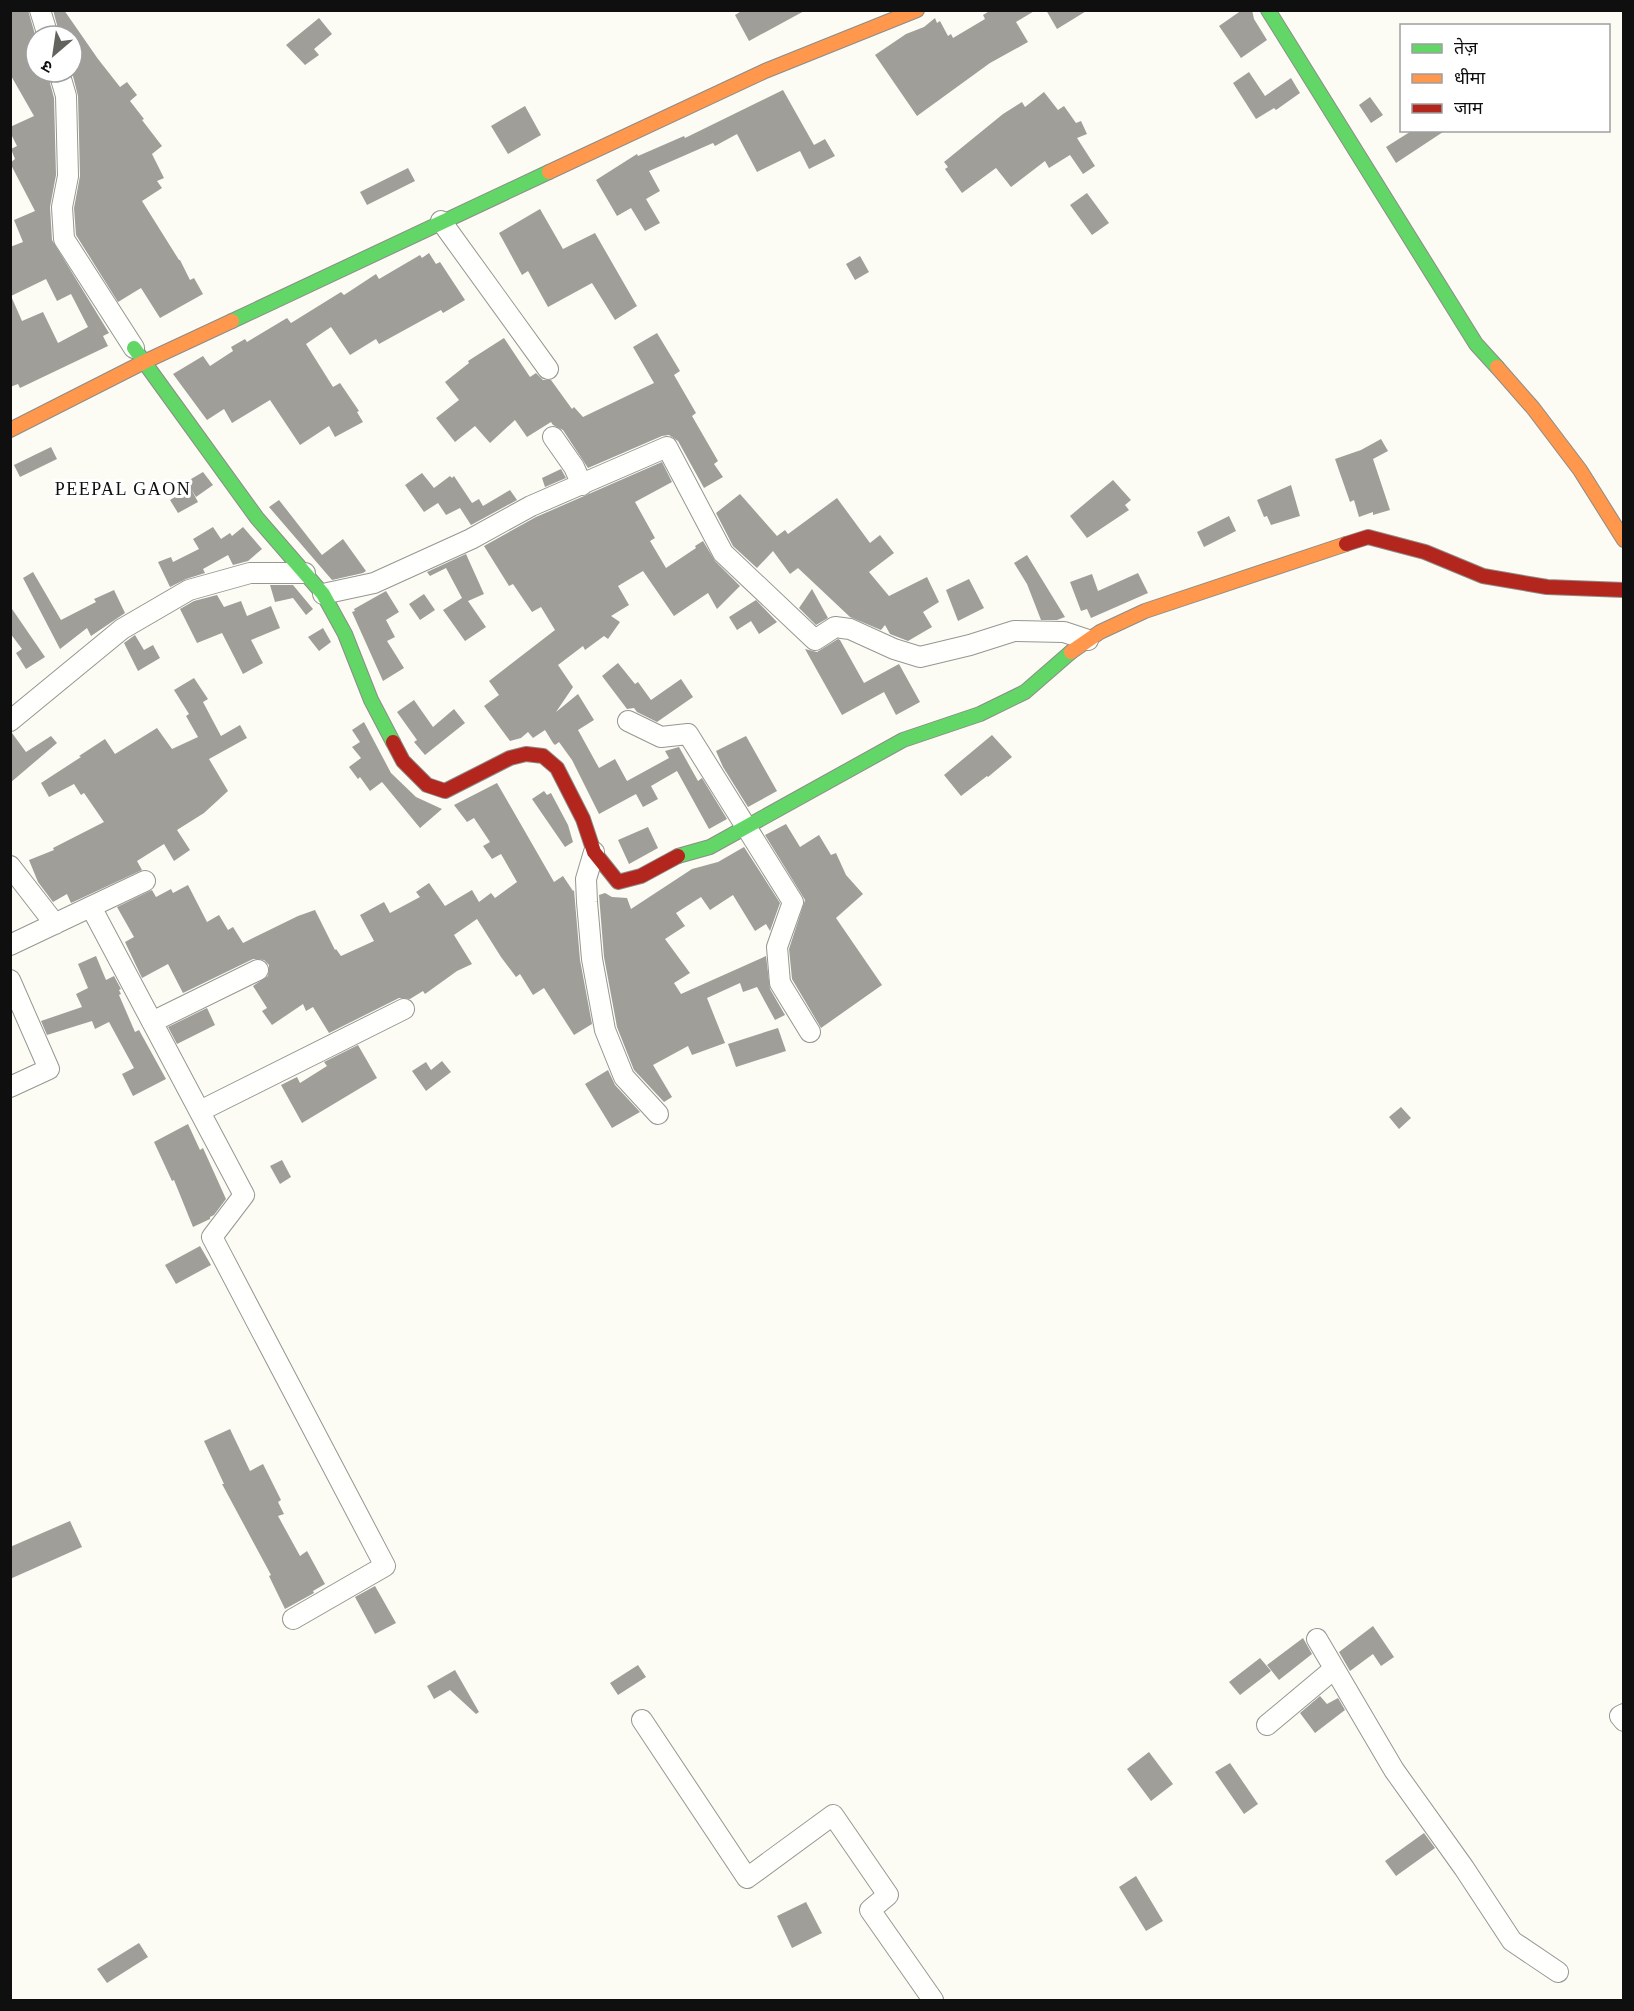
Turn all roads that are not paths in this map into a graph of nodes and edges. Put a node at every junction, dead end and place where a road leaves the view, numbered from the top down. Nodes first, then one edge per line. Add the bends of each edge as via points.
1 (917, 10) edge
2 (1268, 10) edge
3 (62, 84) edge
4 (441, 221) junction
5 (136, 351) junction
6 (548, 369) dead end
7 (10, 430) edge
8 (553, 437) dead end
9 (582, 485) junction
10 (1623, 540) edge
11 (305, 573) junction
12 (1623, 590) edge
13 (323, 594) junction
14 (1088, 640) junction
15 (10, 721) edge
16 (628, 721) dead end
17 (747, 826) junction
18 (594, 852) junction
19 (10, 866) edge
20 (145, 881) dead end
21 (91, 907) junction
22 (54, 924) junction
23 (10, 945) edge
24 (258, 970) dead end
25 (10, 980) edge
26 (404, 1009) dead end
27 (152, 1022) junction
28 (810, 1032) dead end
29 (10, 1087) edge
30 (200, 1111) junction
31 (658, 1114) dead end
32 (293, 1619) dead end
33 (1317, 1639) dead end
34 (1334, 1669) junction
35 (1623, 1714) edge
36 (642, 1720) dead end
37 (1623, 1720) edge
38 (1267, 1725) dead end
39 (1558, 1972) dead end
40 (933, 2001) edge

1 - 4 street via 765,71
2 - 10 street via 1476,344 1533,408 1580,470
3 - 5 street via 66,96 68,176 62,207 64,239
4 - 5 street
4 - 6 street
5 - 7 street
5 - 11 street via 257,518
8 - 9 street
9 - 13 street via 374,583
9 - 14 street via 667,447 723,553 815,640 835,627 850,629 920,657 1014,631 1064,632
11 - 13 street
11 - 15 street via 250,573 189,590 122,629
12 - 14 street via 1547,587 1483,576 1425,552 1368,537 1145,611
13 - 18 street via 403,761 427,785 445,791 510,758 526,754 543,756 557,768 583,819
14 - 17 street via 1025,692 980,714 903,740
16 - 17 street via 662,737 688,734
17 - 18 street via 710,847 679,855 628,883 618,882
17 - 28 street via 793,902 777,947 780,982
18 - 31 street via 586,879 587,902 605,1030 624,1077
19 - 22 street
20 - 21 street
21 - 22 street
21 - 27 street
22 - 23 street
24 - 27 street
25 - 29 street via 49,1069
26 - 30 street
27 - 30 street
30 - 32 street via 244,1194 212,1237 385,1566
33 - 34 street
34 - 38 street
34 - 39 street via 1394,1770 1512,1941
35 - 37 street
36 - 40 street via 747,1878 833,1815 888,1895 870,1910

